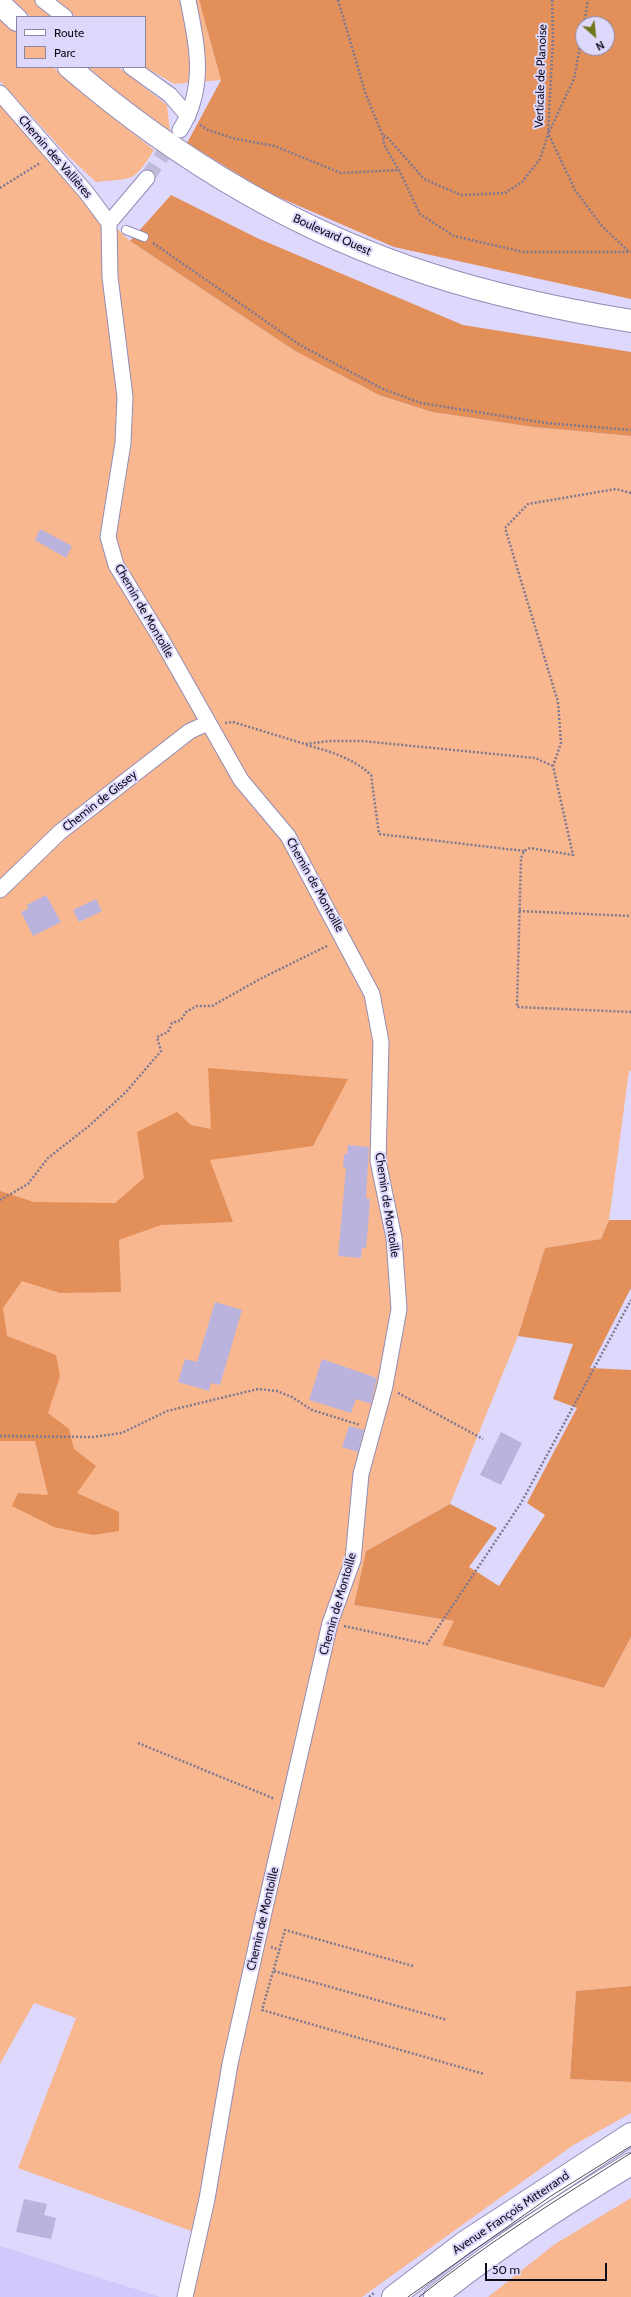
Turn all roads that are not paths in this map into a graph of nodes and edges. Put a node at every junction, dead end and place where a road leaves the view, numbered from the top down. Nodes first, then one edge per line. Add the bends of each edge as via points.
1 (44, 0) edge
2 (188, 0) edge
3 (0, 4) edge
4 (64, 16) edge
5 (16, 19) edge
6 (71, 68) edge
7 (132, 68) edge
8 (0, 93) edge
9 (188, 116) junction
10 (180, 130) tunnel mouth
11 (147, 178) tunnel mouth
12 (109, 223) junction
13 (126, 230) dead end
14 (144, 236) road end
15 (631, 322) edge
16 (208, 723) junction
17 (0, 890) edge
18 (631, 2134) edge
19 (631, 2164) edge
20 (185, 2297) edge
21 (393, 2297) edge
22 (435, 2297) edge

1 - 4 street
2 - 9 street via 199,52 199,70
3 - 5 main road
6 - 15 main road, Boulevard Ouest via 137,122 201,166 274,209 329,235 394,262 454,281
7 - 9 street via 170,95
8 - 12 street, Chemin des Vallières via 54,154
9 - 10 street
11 - 12 street
12 - 16 street, Chemin de Montoille via 110,277 125,397 123,443 108,537 116,565
13 - 14 lane
16 - 17 street, Chemin de Gissey via 190,731 60,832
16 - 20 street, Chemin de Montoille via 241,780 288,836 344,937 372,994 382,1042 378,1161 394,1238 399,1309 385,1386 361,1474 353,1560 330,1623 230,2064 207,2199
18 - 21 main road, Avenue François Mitterrand via 465,2242
19 - 22 main road, Avenue François Mitterrand via 566,2203 484,2258

